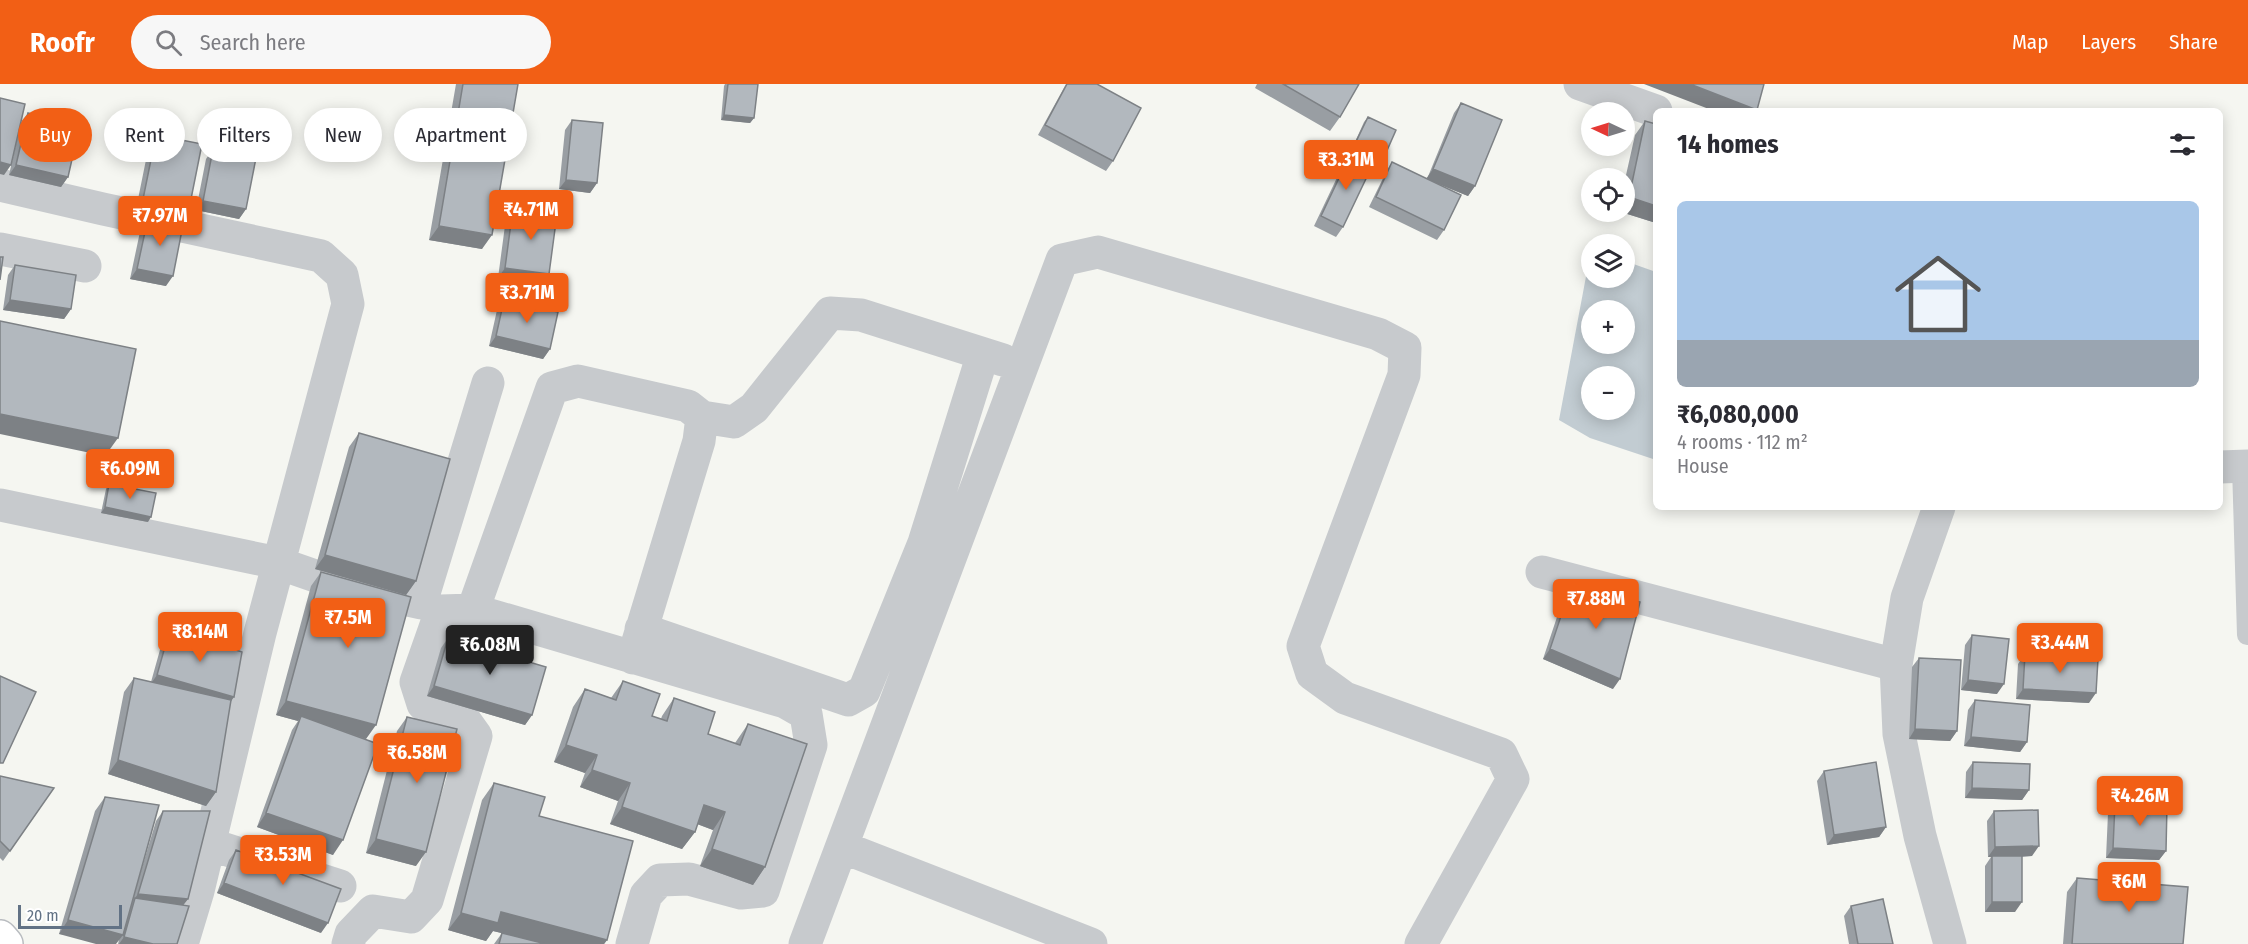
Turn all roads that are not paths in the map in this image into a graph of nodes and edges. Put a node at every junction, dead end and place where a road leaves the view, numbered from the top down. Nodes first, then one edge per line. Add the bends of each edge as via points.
1 (1580, 84) edge
2 (1653, 110) edge
3 (0, 185) edge
4 (0, 249) edge
5 (85, 266) dead end
6 (983, 354) junction
7 (1021, 366) junction
8 (488, 382) dead end
9 (702, 417) junction
10 (2237, 467) edge
11 (0, 505) edge
12 (1938, 510) edge
13 (278, 563) junction
14 (1542, 572) dead end
15 (473, 610) junction
16 (2247, 635) edge
17 (637, 643) junction
18 (1896, 665) junction
19 (209, 844) junction
20 (842, 847) junction
21 (340, 886) edge
22 (0, 937) edge
23 (6, 944) edge
24 (182, 944) edge
25 (348, 944) edge
26 (632, 944) edge
27 (805, 944) edge
28 (1091, 944) edge
29 (1421, 944) edge
30 (1950, 944) edge

1 - 2 street
3 - 13 street via 321,256 342,275 348,304
4 - 5 street
6 - 7 street
6 - 9 street via 861,315 830,313 753,408 734,422
6 - 17 street via 924,543 864,691 848,700
7 - 20 street
7 - 29 street via 1062,260 1098,252 1378,334 1406,348 1404,375 1303,646 1312,674 1345,698 1501,754 1513,779
8 - 13 street via 421,603 344,586
9 - 15 street via 688,406 578,381 552,388
9 - 17 street via 699,441
10 - 16 lane
11 - 13 street
12 - 18 street via 1907,598
13 - 19 street
14 - 18 street
15 - 17 street
15 - 25 street via 441,611 416,682 423,704 444,717 466,722 476,736 427,900 411,917 373,911 351,934
17 - 26 street via 806,714 811,745 763,891 741,893 690,879 660,880 646,895
18 - 30 street via 1899,734 1920,836
19 - 21 street
19 - 24 street
20 - 27 street
20 - 28 street
22 - 23 main road

